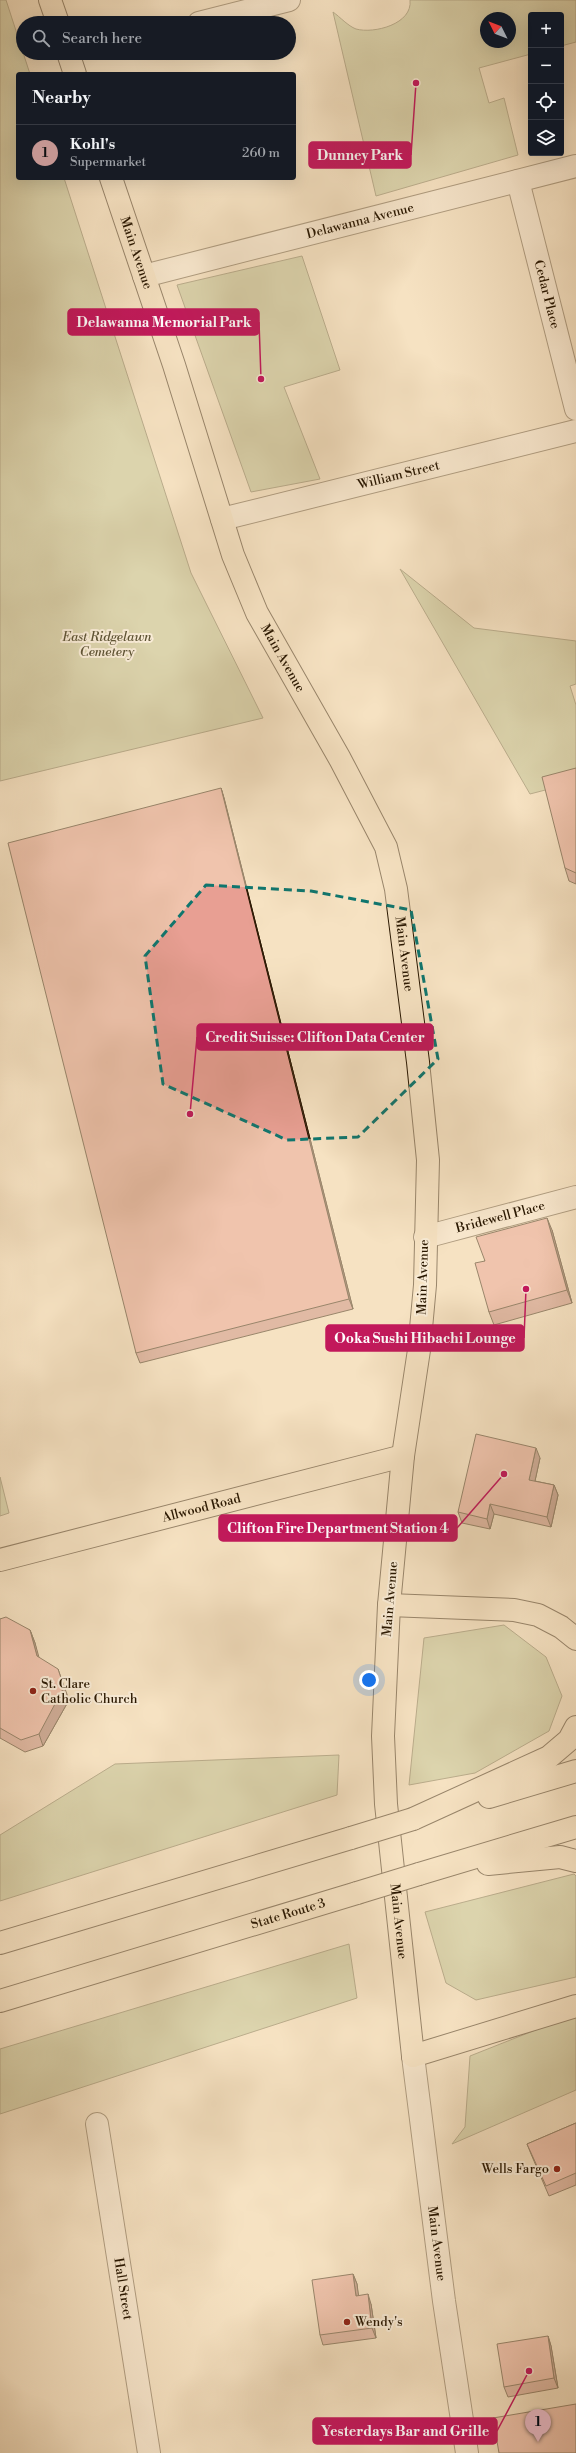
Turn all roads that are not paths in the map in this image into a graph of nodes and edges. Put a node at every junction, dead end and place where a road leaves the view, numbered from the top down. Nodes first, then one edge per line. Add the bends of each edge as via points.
1 (50, 0) edge
2 (289, 0) edge
3 (56, 16) edge
4 (226, 16) edge
5 (576, 166) edge
6 (112, 180) edge
7 (518, 181) junction
8 (144, 276) junction
9 (576, 409) edge
10 (576, 431) edge
11 (222, 519) junction
12 (576, 1197) edge
13 (425, 1237) junction
14 (402, 1456) junction
15 (0, 1560) edge
16 (389, 1605) junction
17 (569, 1633) edge
18 (576, 1654) edge
19 (576, 1726) edge
20 (576, 1771) edge
21 (413, 1820) junction
22 (576, 1827) edge
23 (576, 1861) edge
24 (419, 1874) junction
25 (0, 1943) edge
26 (0, 2001) edge
27 (576, 2006) edge
28 (413, 2056) junction
29 (97, 2124) dead end
30 (149, 2453) edge
31 (467, 2453) edge

1 - 3 main road
2 - 4 street
5 - 7 street, Delawanna Avenue
6 - 8 main road, Main Avenue
7 - 8 street, Delawanna Avenue
7 - 9 street, Cedar Place
8 - 11 main road, Main Avenue
10 - 11 street, William Street
11 - 13 main road, Main Avenue via 233,555 257,614 340,759 386,847 396,889 428,1160
12 - 13 street, Bridewell Place
13 - 14 main road, Main Avenue via 425,1285 419,1350
14 - 15 main road, Allwood Road
14 - 16 main road, Main Avenue
16 - 17 main road via 514,1610 538,1615
16 - 28 main road, Main Avenue via 383,1736 386,1804
17 - 18 main road
19 - 21 main road via 568,1740 549,1757
20 - 21 main road
21 - 25 main road, bridge
22 - 24 main road, State Route 3
23 - 24 main road via 560,1857
24 - 26 main road, State Route 3, bridge
27 - 28 main road
28 - 31 street, Main Avenue via 444,2301
29 - 30 street, Hall Street

